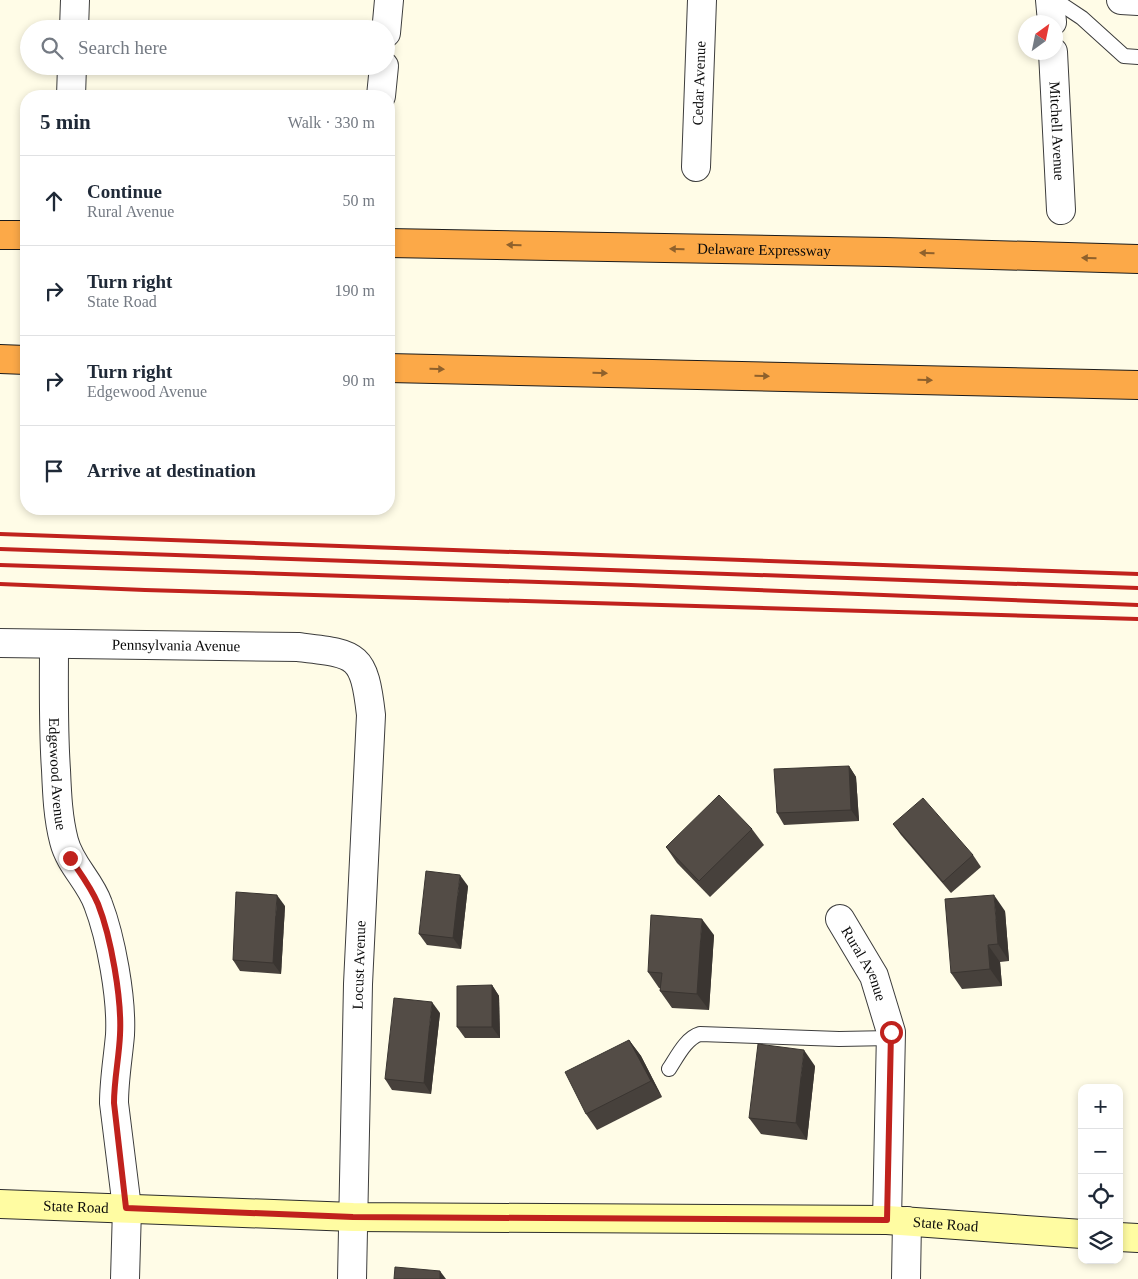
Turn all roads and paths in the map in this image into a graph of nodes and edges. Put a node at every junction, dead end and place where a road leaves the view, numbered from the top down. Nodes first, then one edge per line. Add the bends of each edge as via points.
1 (75, 0) edge
2 (389, 0) edge
3 (702, 0) edge
4 (1050, 0) edge
5 (1055, 0) edge
6 (1121, 0) edge
7 (1138, 1) edge
8 (1051, 15) edge
9 (74, 20) edge
10 (387, 20) edge
11 (1138, 57) edge
12 (1053, 60) edge
13 (72, 75) edge
14 (383, 75) edge
15 (71, 90) edge
16 (382, 90) edge
17 (696, 167) dead end
18 (1061, 210) dead end
19 (0, 235) edge
20 (20, 235) edge
21 (395, 243) edge
22 (1138, 259) edge
23 (0, 359) edge
24 (20, 360) edge
25 (395, 368) edge
26 (1138, 385) edge
27 (0, 643) edge
28 (54, 644) junction
29 (350, 657) joint
30 (840, 919) dead end
31 (891, 1038) junction
32 (669, 1069) dead end
33 (0, 1204) edge
34 (126, 1208) junction
35 (353, 1217) junction
36 (897, 1221) junction
37 (1078, 1234) edge
38 (1123, 1237) edge
39 (1138, 1238) edge
40 (125, 1279) edge
41 (352, 1279) edge
42 (906, 1279) edge

1 - 9 street
2 - 10 street
3 - 17 street, Cedar Avenue
4 - 8 street
5 - 11 lane via 1082,18 1124,56
6 - 7 street
12 - 18 street, Mitchell Avenue
13 - 15 street
14 - 16 street
19 - 20 highway
22 -> 21 highway, Delaware Expressway
23 - 24 highway
25 -> 26 highway
27 - 28 street, Pennsylvania Avenue
28 - 29 street, Pennsylvania Avenue via 298,647 334,651
28 - 34 street, Edgewood Avenue via 54,738 59,816 70,858 98,903 109,938 118,991 120,1033 114,1103
29 - 35 street, Locust Avenue via 364,671 371,715 358,984
30 - 31 street, Rural Avenue via 874,976
31 - 32 lane via 700,1034 689,1041
31 - 36 street, Rural Avenue
33 - 34 main road, State Road
34 - 35 main road, State Road
34 - 40 street, Edgewood Avenue
35 - 36 main road, State Road
35 - 41 street, Locust Avenue
36 - 37 main road, State Road
36 - 42 street, Rural Avenue
38 - 39 main road

